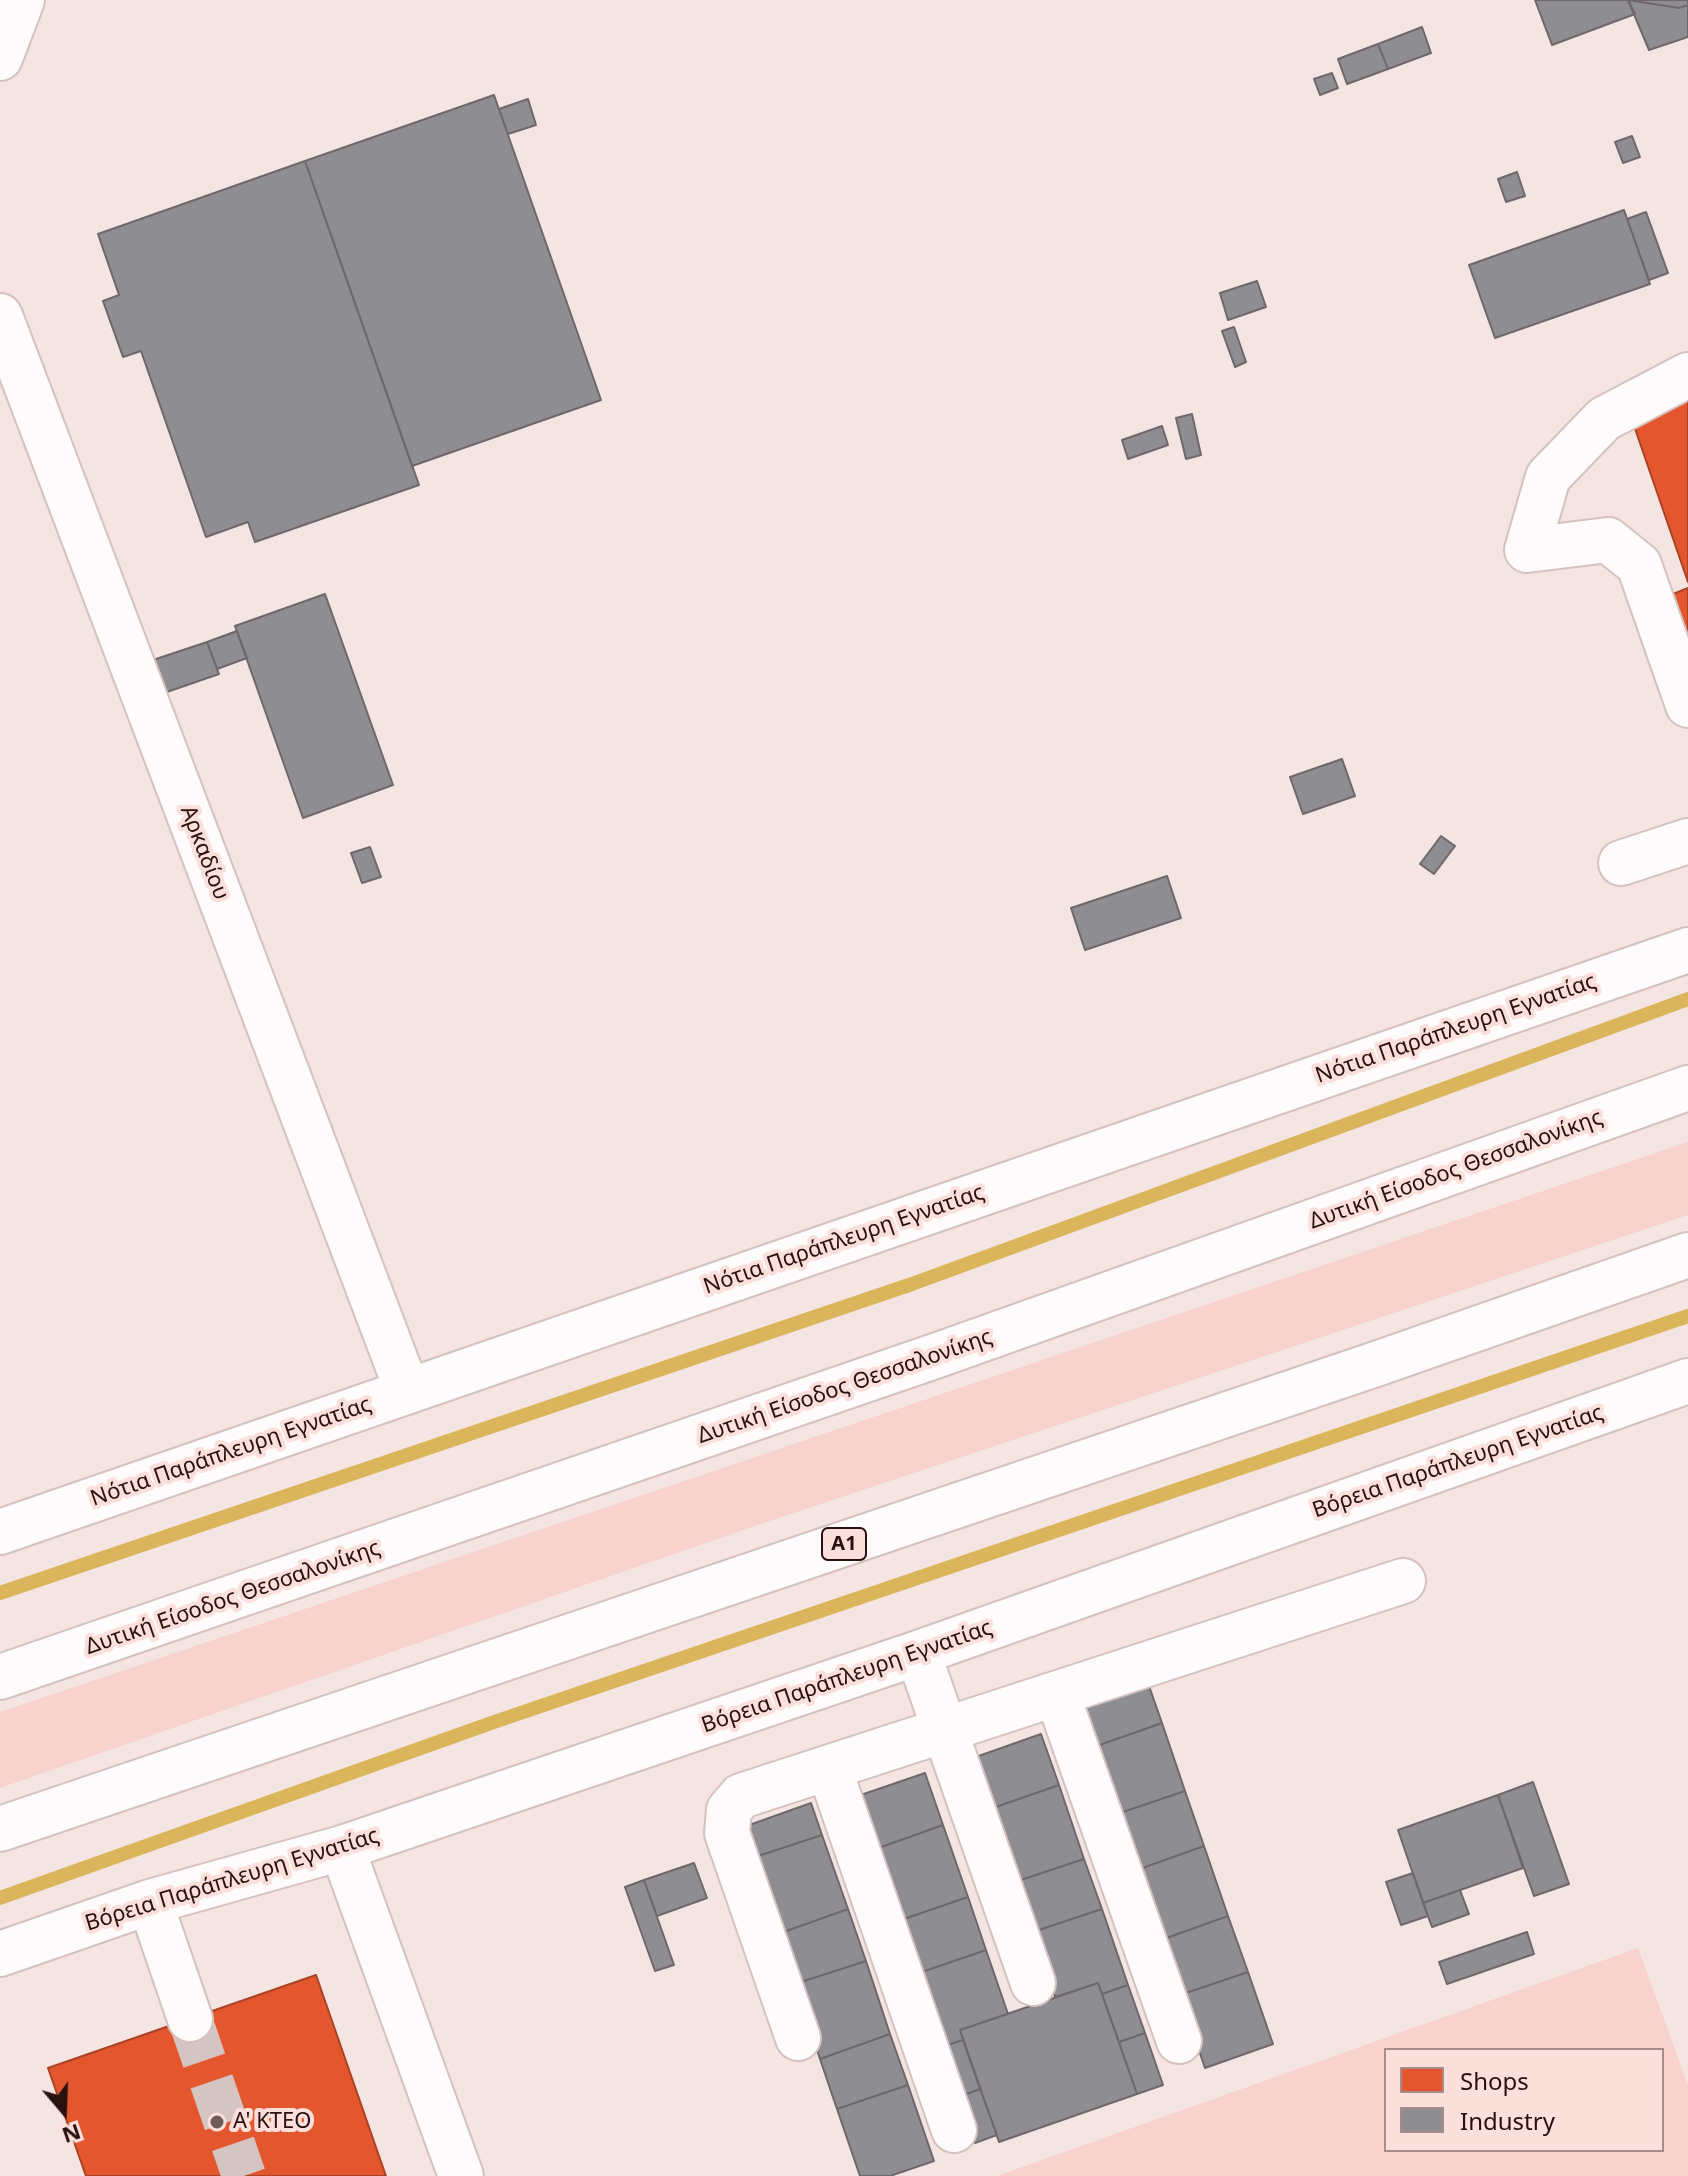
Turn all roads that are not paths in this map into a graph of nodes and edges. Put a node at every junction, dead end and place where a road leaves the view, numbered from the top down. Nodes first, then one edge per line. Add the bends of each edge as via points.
1 (22, 0) edge
2 (0, 58) edge
3 (0, 316) edge
4 (1688, 375) edge
5 (1688, 705) edge
6 (1688, 841) edge
7 (1621, 863) dead end
8 (1688, 919) edge
9 (1688, 931) edge
10 (1688, 950) edge
11 (1688, 1088) edge
12 (1688, 1255) edge
13 (1688, 1381) edge
14 (407, 1390) junction
15 (0, 1532) edge
16 (1403, 1581) dead end
17 (918, 1653) junction
18 (0, 1677) edge
19 (1057, 1694) junction
20 (945, 1731) junction
21 (829, 1768) junction
22 (0, 1829) edge
23 (342, 1848) junction
24 (150, 1902) junction
25 (0, 1954) edge
26 (1033, 1983) dead end
27 (190, 2019) tunnel mouth
28 (798, 2038) dead end
29 (1179, 2041) dead end
30 (954, 2130) dead end
31 (461, 2176) edge

1 - 2 main road
3 - 14 main road, Αρκαδίου
4 - 5 main road via 1604,419 1548,477 1527,550 1608,540 1639,565
6 - 7 main road
8 - 9 main road
10 - 14 main road, Νότια Παράπλευρη Εγνατίας
11 - 18 main road, Δυτική Είσοδος Θεσσαλονίκης via 938,1355
12 - 22 main road, Α1
13 - 17 main road, Βόρεια Παράπλευρη Εγνατίας
14 - 15 main road, Νότια Παράπλευρη Εγνατίας
16 - 19 main road
17 - 20 main road
17 - 23 main road, Βόρεια Παράπλευρη Εγνατίας
19 - 20 main road
19 - 29 main road
20 - 21 main road
20 - 26 main road
21 - 28 main road via 741,1796 729,1810 727,1833
21 - 30 main road
23 - 24 main road, Βόρεια Παράπλευρη Εγνατίας
23 - 31 main road
24 - 25 main road, Βόρεια Παράπλευρη Εγνατίας
24 - 27 main road

